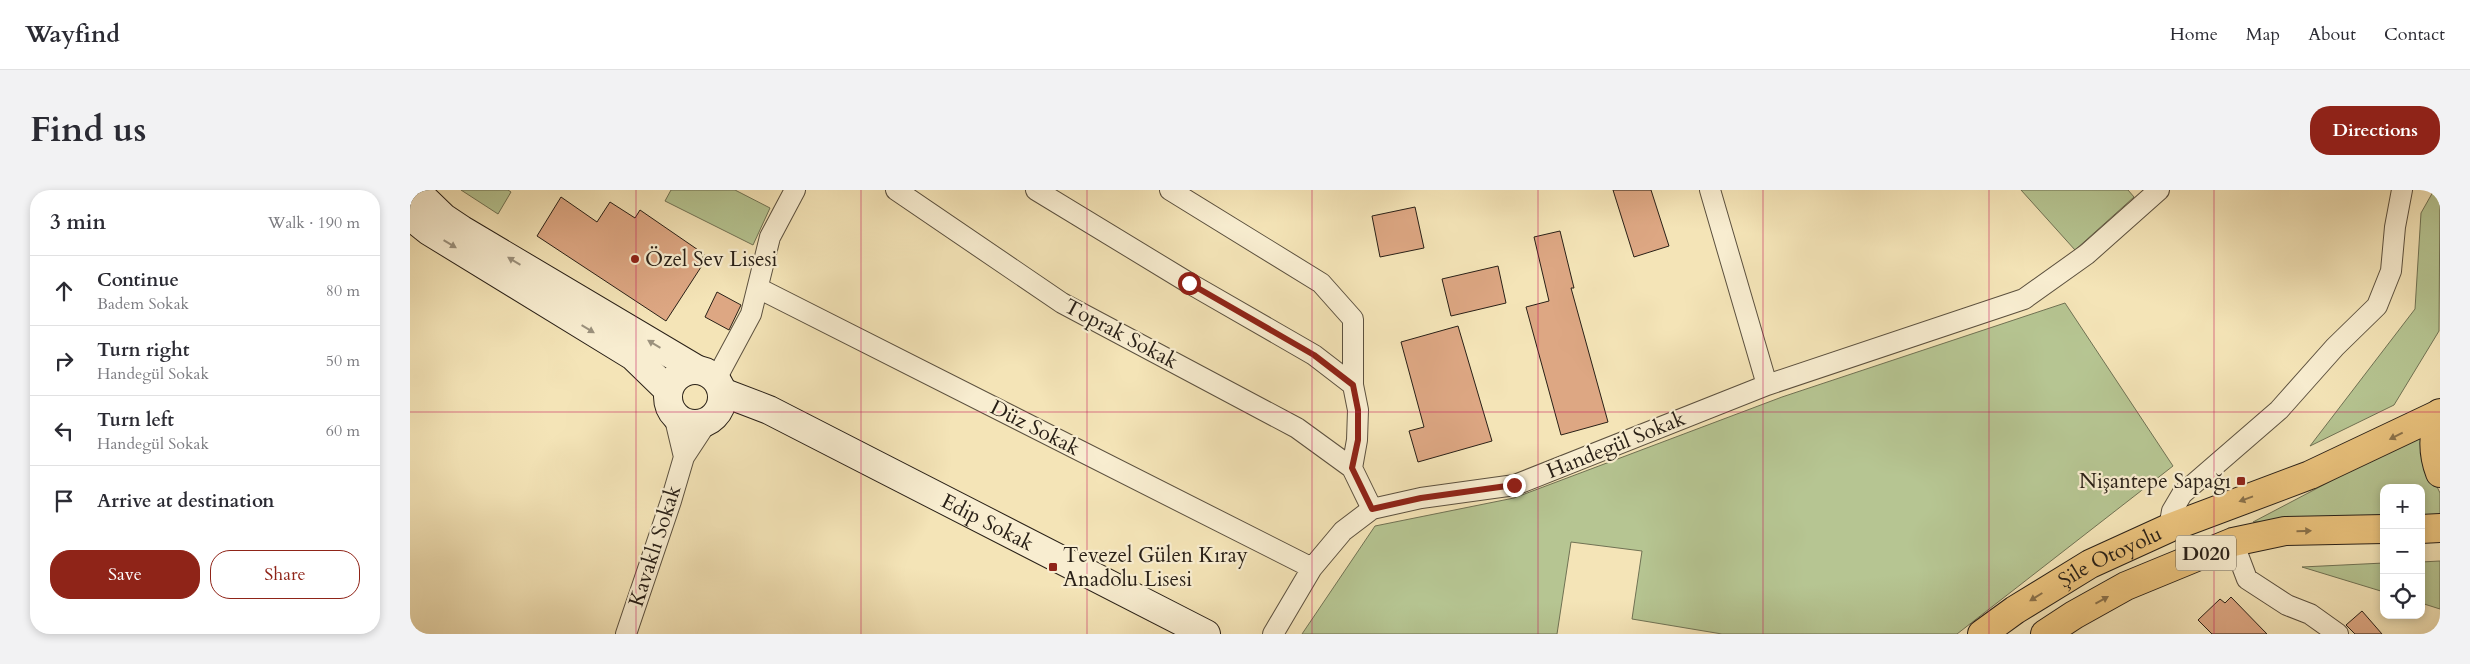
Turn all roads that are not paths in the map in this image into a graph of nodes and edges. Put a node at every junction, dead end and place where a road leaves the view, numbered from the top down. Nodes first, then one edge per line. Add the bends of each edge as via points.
1 (414, 190) edge
2 (795, 190) edge
3 (896, 190) edge
4 (1036, 190) edge
5 (1170, 190) edge
6 (1710, 190) edge
7 (2159, 190) edge
8 (2402, 190) edge
9 (410, 216) edge
10 (758, 288) junction
11 (1353, 385) junction
12 (1767, 386) junction
13 (712, 394) junction
14 (671, 402) junction
15 (2440, 414) edge
16 (684, 457) junction
17 (1352, 468) junction
18 (2440, 473) edge
19 (1372, 509) junction
20 (2169, 528) junction
21 (2440, 528) edge
22 (2425, 529) edge
23 (2380, 530) edge
24 (2233, 542) junction
25 (1312, 568) junction
26 (626, 634) edge
27 (1206, 634) edge
28 (1273, 634) edge
29 (1982, 634) edge
30 (2045, 634) edge
31 (2338, 634) edge

13 -> 1 main road via 444,218
2 - 10 street via 770,237
3 - 17 street, Toprak Sokak via 1062,303 1297,428
4 - 11 street via 1314,355
5 - 11 street via 1321,283 1353,319
6 - 12 street
7 - 12 street, Handegül Sokak via 2087,254 2024,299
8 - 20 street via 2391,271 2376,306 2279,410 2182,494 2172,511
9 -> 14 main road via 428,231 632,356
10 - 13 street via 751,314
10 - 25 street, Düz Sokak
11 - 17 street via 1358,410 1358,440
12 - 19 street, Handegül Sokak via 1514,485 1421,498
13 - 14 main road via 689,424
13 - 14 main road via 678,375
13 - 16 street
13 - 27 main road, Edip Sokak via 769,410
14 - 16 street
15 - 18 highway via 2433,438
15 -> 20 highway, Şile Otoyolu via 2310,475
16 - 26 street, Kavaklı Sokak
17 - 19 street
19 - 25 street, Handegül Sokak via 1343,531
20 -> 29 highway, Şile Otoyolu via 2090,564
21 - 22 highway
24 -> 23 highway, Şile Otoyolu / D020 via 2285,531
30 -> 24 highway, Şile Otoyolu / D020 via 2126,586
24 - 31 street via 2247,579 2287,605 2310,614
25 - 28 street, Handegül Sokak

